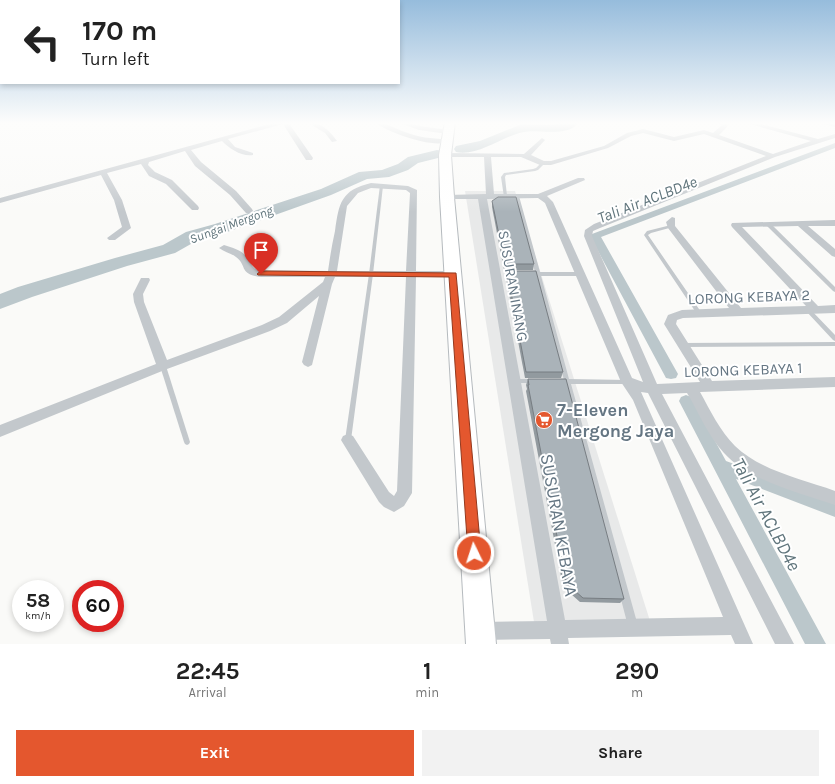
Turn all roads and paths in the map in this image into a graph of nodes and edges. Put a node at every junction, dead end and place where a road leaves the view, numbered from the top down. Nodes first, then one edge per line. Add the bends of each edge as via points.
1 (176, 152) edge
2 (189, 152) edge
3 (246, 152) edge
4 (305, 152) edge
5 (447, 152) edge
6 (480, 152) edge
7 (530, 152) edge
8 (589, 152) edge
9 (762, 152) edge
10 (785, 152) edge
11 (252, 154) dead end
12 (487, 155) junction
13 (526, 156) junction
14 (773, 156) junction
15 (309, 158) dead end
16 (146, 160) junction
17 (543, 163) junction
18 (103, 172) junction
19 (581, 180) dead end
20 (381, 186) junction
21 (486, 196) junction
22 (505, 196) junction
23 (517, 196) junction
24 (539, 196) junction
25 (447, 197) junction
26 (0, 201) edge
27 (195, 208) dead end
28 (249, 211) dead end
29 (671, 223) joint
30 (768, 224) junction
31 (800, 224) junction
32 (833, 224) edge
33 (112, 238) dead end
34 (224, 248) dead end
35 (835, 254) edge
36 (371, 274) junction
37 (453, 274) junction
38 (531, 274) edge
39 (538, 274) junction
40 (581, 274) junction
41 (410, 275) junction
42 (330, 279) junction
43 (145, 280) dead end
44 (835, 290) edge
45 (835, 309) edge
46 (812, 310) junction
47 (737, 311) junction
48 (699, 313) junction
49 (835, 339) edge
50 (835, 344) edge
51 (682, 345) junction
52 (308, 362) dead end
53 (163, 366) junction
54 (515, 381) junction
55 (545, 381) edge
56 (564, 381) junction
57 (627, 382) junction
58 (835, 382) edge
59 (709, 386) junction
60 (691, 388) junction
61 (653, 390) junction
62 (0, 431) edge
63 (348, 440) joint
64 (187, 442) dead end
65 (835, 498) edge
66 (736, 626) junction
67 (634, 628) junction
68 (558, 636) edge
69 (481, 637) edge
70 (744, 644) edge
71 (785, 644) edge

1 - 16 street
2 - 28 street via 198,164 233,193
3 - 11 street
4 - 15 street
5 - 25 main road
6 - 12 street
7 - 13 street
8 - 17 street
9 - 14 street
10 - 14 street
12 - 13 street
12 - 21 street, SUSURAN INANG
13 - 17 street
14 - 61 street via 589,230 588,236
16 - 18 street
16 - 27 street via 144,165 152,174 168,182
17 - 22 lane via 538,169 505,174
18 - 26 street
18 - 33 street via 118,200 127,228
19 - 24 street
20 - 36 lane
20 - 41 street via 408,188 414,192
20 - 42 street via 361,187 348,196 343,206
21 - 22 street
21 - 25 street
21 - 54 street, SUSURAN INANG
22 - 23 street
23 - 24 street
23 - 39 lane
24 - 40 street via 549,202
25 - 37 main road
29 - 47 street
29 - 48 lane via 646,235
30 - 31 street
30 - 44 lane
30 - 46 street via 735,225
31 - 32 street
31 - 35 street
34 - 42 street via 245,258 248,269 254,272
36 - 41 street
36 - 42 street
36 - 63 lane
37 - 41 street
37 - 69 main road
38 - 39 lane
39 - 40 lane
39 - 56 lane
40 - 57 street
41 - 63 street via 404,493 399,501 394,504 384,497
42 - 52 street
42 - 53 street via 283,320
43 - 53 street via 138,294 139,302
45 - 46 street, LORONG KEBAYA 2
46 - 47 street, LORONG KEBAYA 2
46 - 49 lane
47 - 48 street, LORONG KEBAYA 2
48 - 51 street, LORONG KEBAYA 2 via 682,314 672,318 670,324
50 - 51 lane
51 - 59 street, LORONG KEBAYA 2
53 - 62 street
53 - 64 lane
54 - 55 lane
54 - 68 street, SUSURAN KEBAYA
56 - 57 lane
56 - 67 lane
57 - 61 street, LORONG KEBAYA 1 via 638,388
57 - 66 street via 638,398
58 - 59 street, LORONG KEBAYA 1
59 - 60 street, LORONG KEBAYA 1
60 - 61 street, LORONG KEBAYA 1
60 - 65 street via 722,440 735,455 757,469
61 - 71 street
66 - 67 street
66 - 70 street
67 - 68 street
68 - 69 street

